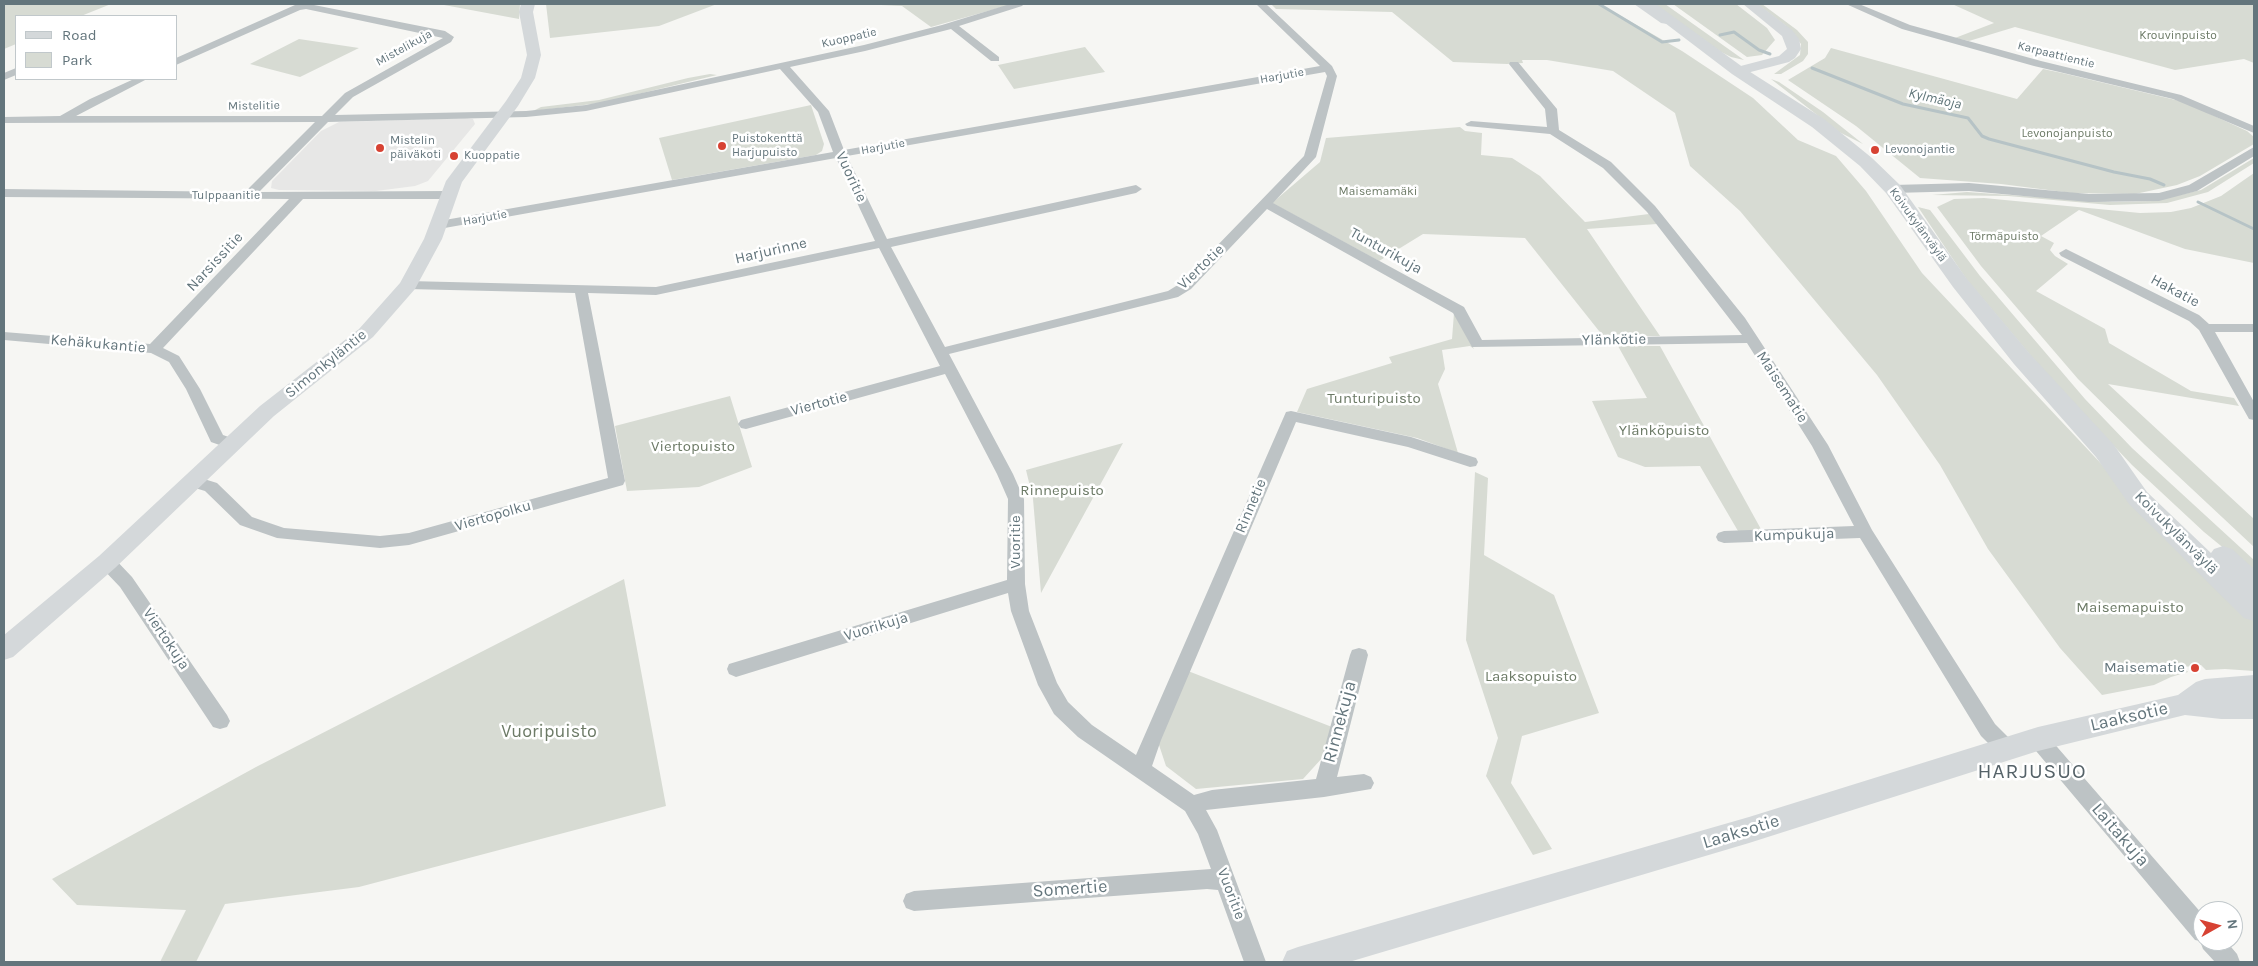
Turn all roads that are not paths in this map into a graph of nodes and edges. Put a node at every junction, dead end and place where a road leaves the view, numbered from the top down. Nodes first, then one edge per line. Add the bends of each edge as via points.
1 (528, 4) edge
2 (1019, 4) edge
3 (1261, 4) edge
4 (1642, 4) edge
5 (1647, 4) edge
6 (1750, 4) edge
7 (1851, 4) edge
8 (1667, 19) junction
9 (952, 25) junction
10 (995, 59) dead end
11 (178, 61) edge
12 (1514, 64) dead end
13 (782, 65) junction
14 (1328, 68) junction
15 (1738, 71) junction
16 (140, 80) edge
17 (504, 115) junction
18 (324, 119) junction
19 (4, 120) edge
20 (62, 120) junction
21 (1472, 124) dead end
22 (2254, 130) edge
23 (1554, 131) junction
24 (2254, 151) edge
25 (840, 154) junction
26 (1136, 189) dead end
27 (1893, 189) junction
28 (4, 193) edge
29 (449, 195) junction
30 (248, 196) junction
31 (299, 196) junction
32 (1264, 203) junction
33 (439, 226) junction
34 (882, 244) junction
35 (2066, 253) dead end
36 (408, 285) junction
37 (581, 290) junction
38 (2205, 328) junction
39 (2254, 328) edge
40 (4, 336) edge
41 (1750, 339) junction
42 (1477, 344) joint
43 (154, 349) junction
44 (941, 352) junction
45 (950, 368) junction
46 (2254, 415) edge
47 (746, 424) dead end
48 (231, 444) junction
49 (2105, 451) junction
50 (1470, 462) dead end
51 (191, 481) junction
52 (1864, 532) junction
53 (1724, 537) dead end
54 (107, 562) junction
55 (1016, 584) junction
56 (2254, 585) edge
57 (2254, 610) edge
58 (4, 650) edge
59 (1359, 655) dead end
60 (736, 669) dead end
61 (2254, 686) edge
62 (2185, 704) junction
63 (2254, 708) edge
64 (220, 721) dead end
65 (2038, 739) junction
66 (2007, 749) junction
67 (1141, 769) junction
68 (1364, 783) dead end
69 (1324, 788) junction
70 (1192, 805) junction
71 (1226, 881) junction
72 (914, 901) dead end
73 (2193, 920) edge
74 (2220, 951) edge
75 (1255, 962) edge
76 (1298, 962) edge
77 (2229, 962) edge

1 - 17 main road, Simonkyläntie via 526,12 534,55 532,66 523,89
2 - 9 street, Kuoppatie
3 - 14 street
4 - 8 highway
5 - 8 main road, Koivukylänväylä
6 - 15 main road via 1787,33 1794,49 1784,59
7 - 22 street, Karpaattientie via 1906,27 2038,64 2177,96
8 - 15 main road, Koivukylänväylä
9 - 10 street
9 - 13 street, Kuoppatie
11 - 18 street, Mistelikuja via 306,6 449,37 349,95
12 - 23 street via 1551,109
13 - 17 street, Kuoppatie via 586,108
13 - 25 street, Vuoritie via 823,111
14 - 25 street, Harjutie
14 - 32 street, Viertotie via 1332,76 1310,156
15 - 27 main road, Koivukylänväylä via 1818,123
16 - 20 street
17 - 18 street, Mistelitie
17 - 29 main road, Simonkyläntie via 463,168
18 - 20 street, Mistelitie
18 - 30 street, Mistelikuja
19 - 20 street, Mistelitie
21 - 23 street
23 - 41 street, Maisematie via 1606,165 1652,209
24 - 27 street via 2193,188 2159,197 2089,198 1969,187
25 - 33 street, Harjutie
25 - 34 street, Vuoritie
26 - 34 street, Harjurinne
27 - 49 main road, Koivukylänväylä via 1960,283 2022,359
28 - 30 street, Tulppaanitie
29 - 31 street, Tulppaanitie
29 - 33 main road, Simonkyläntie
30 - 31 street, Tulppaanitie
31 - 43 street, Narsissitie
32 - 42 street, Tunturikuja via 1459,310
32 - 44 street, Viertotie via 1186,286 1174,294
33 - 36 main road, Simonkyläntie
34 - 37 street, Harjurinne via 656,292
34 - 44 street, Vuoritie
35 - 38 street, Hakatie via 2194,318
36 - 37 street, Harjurinne
36 - 48 main road, Simonkyläntie via 359,339
37 - 51 street, Viertopolku via 617,481 409,539 380,542 283,534 246,521 211,487
38 - 39 street
38 - 46 street, Hakatie
40 - 43 street, Kehäkukantie
41 - 42 street, Ylänkötie
41 - 52 street, Maisematie via 1820,445
43 - 48 street, Kehäkukantie via 174,360 193,389 217,438
44 - 45 street, Vuoritie
45 - 47 street, Viertotie
45 - 55 street, Vuoritie via 1016,499
48 - 51 main road, Simonkyläntie
49 - 56 main road, Koivukylänväylä
49 - 57 main road, Koivukylänväylä via 2138,498
50 - 67 street, Rinnetie via 1411,442 1291,416
51 - 54 main road, Simonkyläntie
52 - 53 street, Kumpukuja
52 - 66 street, Maisematie via 1988,730
54 - 58 main road, Simonkyläntie
54 - 64 street, Viertokuja via 126,582
55 - 60 street, Vuorikuja
55 - 67 street, Vuoritie via 1020,611 1048,685 1061,708 1085,731
59 - 69 street, Rinnekuja
61 - 62 main road, Laaksotie via 2205,690
62 - 63 main road, Laaksotie
62 - 65 main road, Laaksotie
65 - 66 main road, Laaksotie
65 - 73 street, Laitakuja
66 - 76 main road, Laaksotie via 1749,830
67 - 70 street, Vuoritie
68 - 69 street, Rinnekuja
69 - 70 street, Rinnekuja via 1212,799
70 - 71 street, Vuoritie via 1207,830
71 - 72 street, Somertie via 1207,879
71 - 75 street, Vuoritie
74 - 77 street

